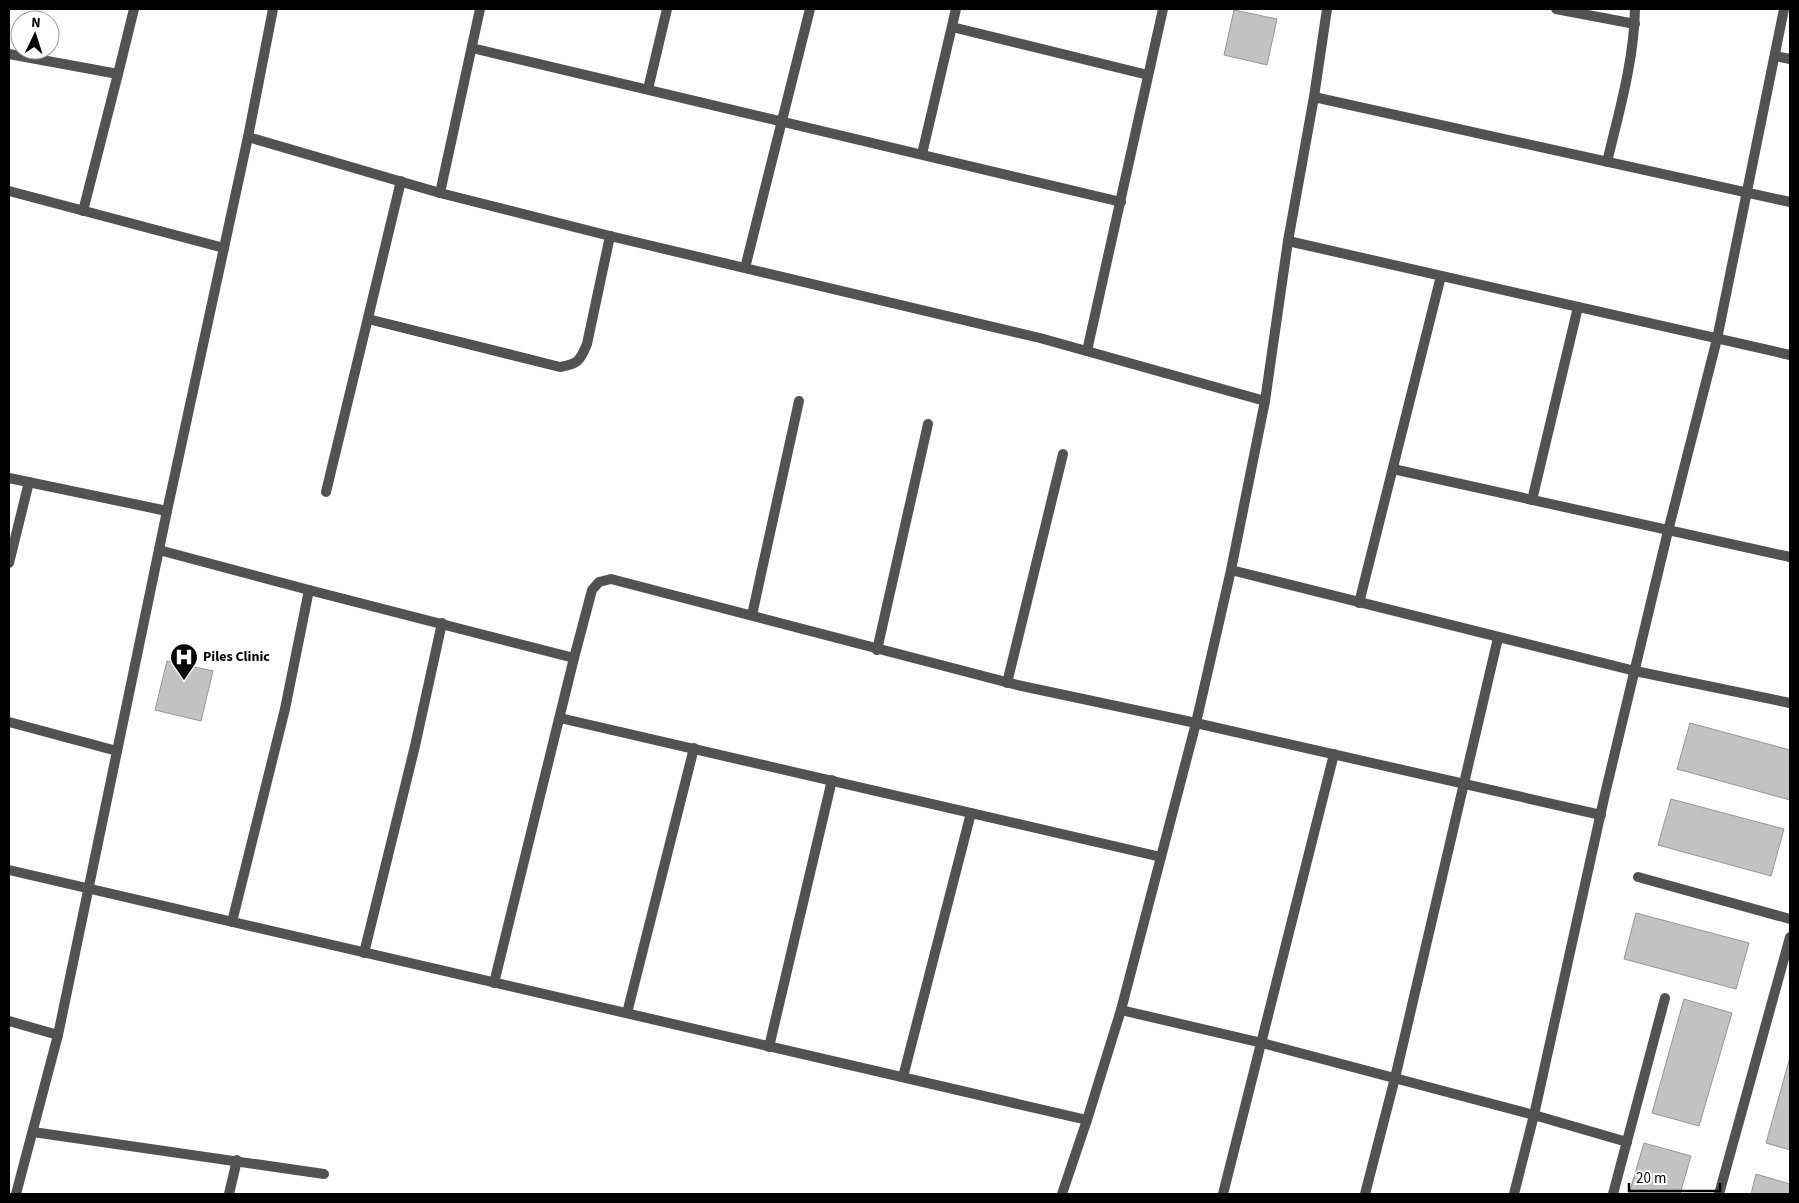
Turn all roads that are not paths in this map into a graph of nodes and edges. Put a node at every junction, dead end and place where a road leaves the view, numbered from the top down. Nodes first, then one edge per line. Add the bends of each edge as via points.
1 (134, 9) edge
2 (274, 9) edge
3 (480, 9) edge
4 (667, 9) edge
5 (810, 9) edge
6 (956, 9) edge
7 (1163, 9) edge
8 (1327, 9) edge
9 (1556, 9) edge
10 (1635, 9) edge
11 (1784, 9) edge
12 (1634, 24) junction
13 (952, 27) junction
14 (472, 48) junction
15 (9, 54) edge
16 (1775, 56) junction
17 (1790, 59) edge
18 (118, 74) junction
19 (1148, 75) junction
20 (648, 89) junction
21 (1314, 97) junction
22 (783, 121) junction
23 (248, 137) junction
24 (922, 154) junction
25 (1607, 162) junction
26 (402, 181) junction
27 (9, 191) edge
28 (440, 192) junction
29 (1747, 194) junction
30 (1121, 202) junction
31 (1790, 202) edge
32 (83, 211) junction
33 (610, 236) junction
34 (1288, 241) junction
35 (224, 248) junction
36 (745, 268) junction
37 (1441, 276) junction
38 (1578, 307) junction
39 (368, 320) junction
40 (1717, 339) junction
41 (1086, 351) junction
42 (1790, 355) edge
43 (798, 401) dead end
44 (1265, 401) junction
45 (928, 424) dead end
46 (1063, 454) dead end
47 (1393, 469) junction
48 (9, 478) edge
49 (29, 482) junction
50 (326, 492) dead end
51 (1532, 500) junction
52 (167, 511) junction
53 (1668, 531) junction
54 (158, 550) junction
55 (1790, 557) edge
56 (9, 563) edge
57 (1231, 570) junction
58 (309, 590) junction
59 (1359, 603) junction
60 (752, 615) junction
61 (442, 623) junction
62 (1498, 638) junction
63 (877, 650) junction
64 (574, 658) junction
65 (1635, 672) junction
66 (1007, 683) junction
67 (1790, 703) edge
68 (560, 718) junction
69 (9, 722) edge
70 (1196, 723) junction
71 (694, 748) junction
72 (117, 751) junction
73 (1334, 754) junction
74 (832, 780) junction
75 (1465, 784) junction
76 (971, 813) junction
77 (1601, 815) junction
78 (1161, 857) junction
79 (9, 870) edge
80 (1638, 877) dead end
81 (88, 888) junction
82 (1790, 919) edge
83 (232, 922) junction
84 (1790, 938) edge
85 (364, 952) junction
86 (494, 982) junction
87 (1665, 998) dead end
88 (1122, 1010) junction
89 (627, 1013) junction
90 (9, 1021) edge
91 (58, 1035) junction
92 (1262, 1043) junction
93 (769, 1047) junction
94 (904, 1077) junction
95 (1395, 1078) junction
96 (1534, 1115) junction
97 (1087, 1120) junction
98 (33, 1132) junction
99 (1627, 1142) junction
100 (237, 1160) junction
101 (324, 1174) dead end
102 (16, 1194) edge
103 (229, 1194) edge
104 (1062, 1194) edge
105 (1223, 1194) edge
106 (1365, 1194) edge
107 (1514, 1194) edge
108 (1613, 1194) edge
109 (1719, 1194) edge

1 - 18 street
2 - 23 street
3 - 14 street
4 - 20 street
5 - 22 street
6 - 13 street
7 - 19 street
8 - 21 street
9 - 12 street
10 - 12 street
11 - 16 street
12 - 25 street via 1628,73
13 - 19 street
13 - 24 street
14 - 20 street
14 - 28 street
15 - 18 street
16 - 17 street
16 - 29 street
18 - 32 street
19 - 30 street
20 - 22 street
21 - 25 street
21 - 34 street
22 - 24 street
22 - 36 street
23 - 26 street
23 - 35 street
24 - 30 street
25 - 29 street
26 - 28 street
26 - 39 street
27 - 32 street
28 - 33 street
29 - 31 street
29 - 40 street
30 - 41 street
32 - 35 street
33 - 36 street
33 - 39 street via 587,344 581,359 572,365 560,366
34 - 37 street
34 - 44 street
35 - 52 street
36 - 41 street
37 - 38 street
37 - 47 street
38 - 40 street
38 - 51 street
39 - 50 street
40 - 42 street
40 - 53 street
41 - 44 street
43 - 60 street
44 - 57 street
45 - 63 street
46 - 66 street
47 - 51 street
47 - 59 street
48 - 49 street
49 - 52 street
49 - 56 street
51 - 53 street
52 - 54 street
53 - 55 street
53 - 65 street
54 - 58 street
54 - 72 street
57 - 59 street
57 - 70 street
58 - 61 street
58 - 83 street via 285,708
59 - 62 street
60 - 63 street
60 - 64 street via 611,579 599,582 592,590
61 - 64 street
61 - 85 street
62 - 65 street
62 - 75 street
63 - 66 street
64 - 68 street
65 - 67 street
65 - 77 street
66 - 70 street
68 - 71 street
68 - 86 street
69 - 72 street
70 - 73 street
70 - 78 street
71 - 74 street
71 - 89 street
72 - 81 street
73 - 75 street
73 - 92 street
74 - 76 street
74 - 93 street
75 - 77 street
75 - 95 street
76 - 78 street
76 - 94 street
77 - 96 street
78 - 88 street
79 - 81 street
80 - 82 street
81 - 83 street
81 - 91 street
83 - 85 street
84 - 109 street
85 - 86 street
86 - 89 street
87 - 99 street
88 - 92 street
88 - 97 street
89 - 93 street
90 - 91 street
91 - 98 street
92 - 95 street
92 - 105 street
93 - 94 street
94 - 97 street
95 - 96 street
95 - 106 street
96 - 99 street
96 - 107 street
97 - 104 street
98 - 100 street
98 - 102 street
99 - 108 street
100 - 101 street
100 - 103 street

